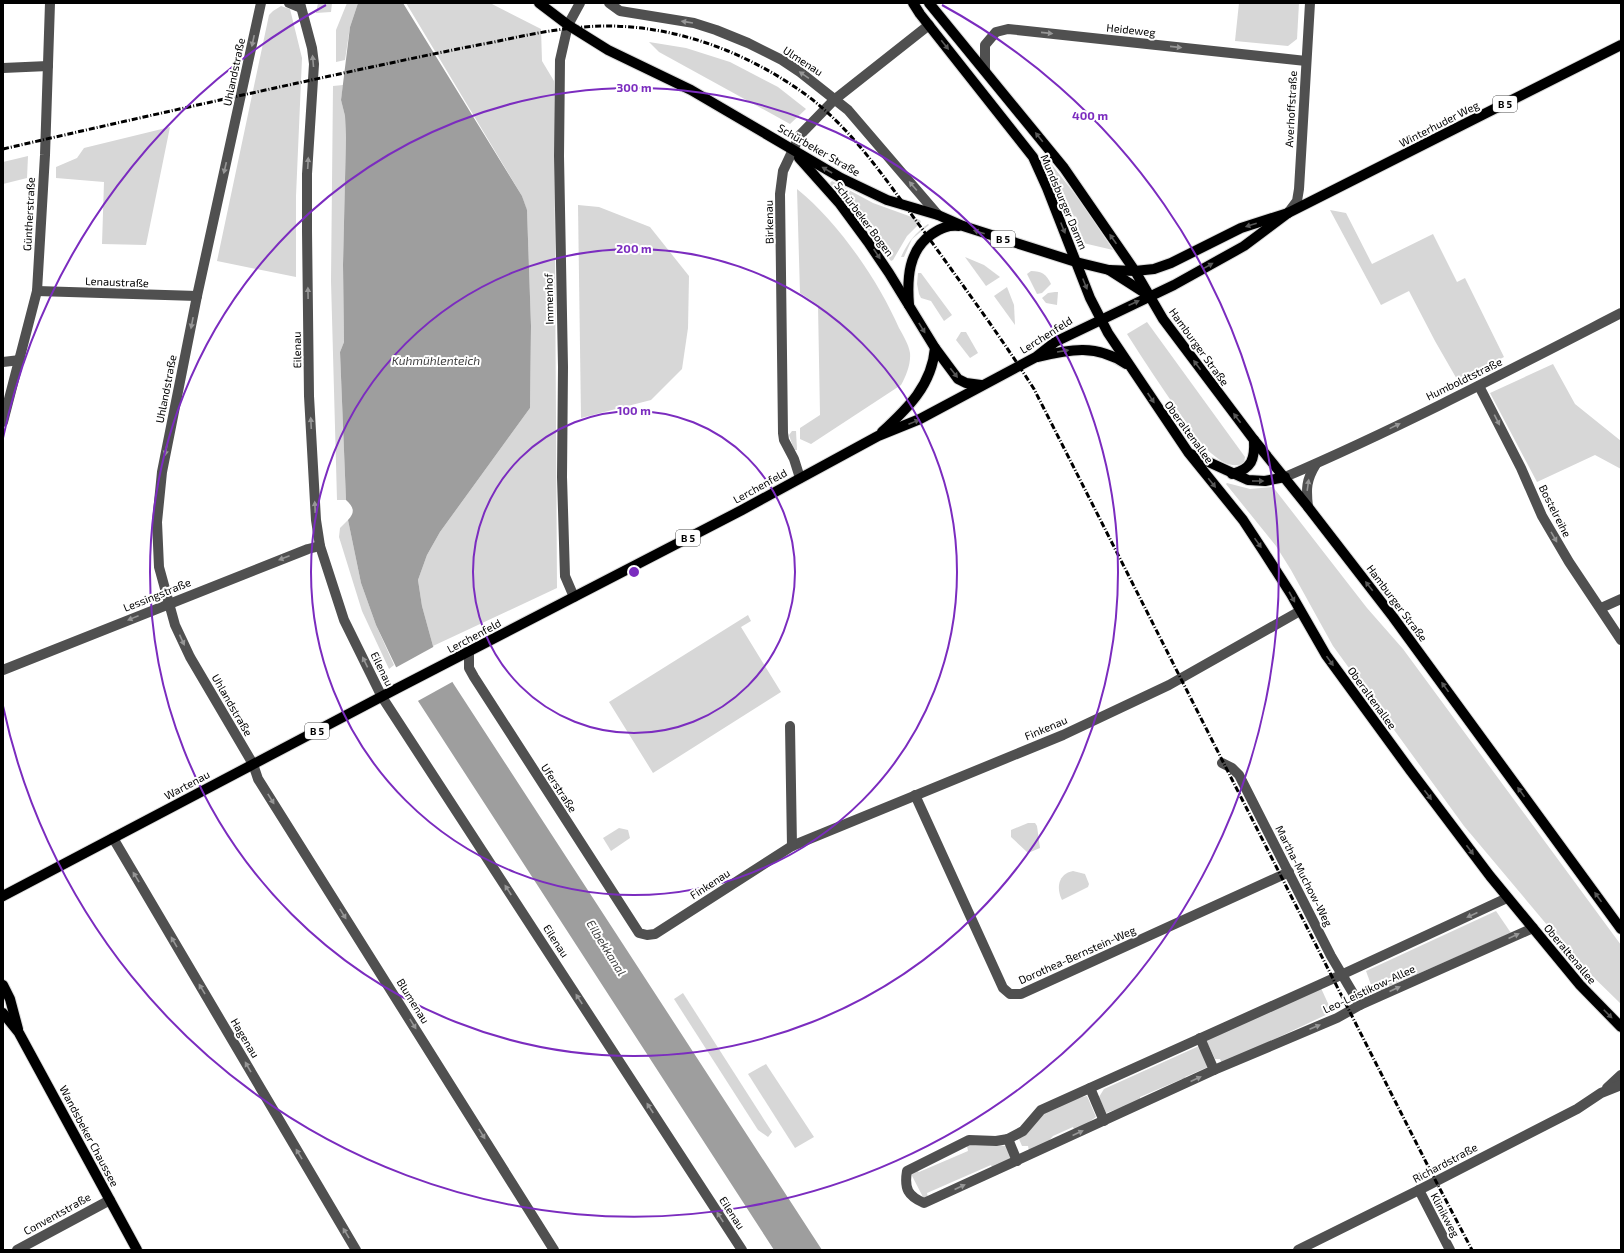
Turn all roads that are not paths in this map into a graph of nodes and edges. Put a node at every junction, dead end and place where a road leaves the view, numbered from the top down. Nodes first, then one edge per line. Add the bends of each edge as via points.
1 (50, 3) edge
2 (261, 3) edge
3 (289, 3) edge
4 (539, 3) edge
5 (580, 3) edge
6 (609, 3) edge
7 (913, 3) edge
8 (929, 3) edge
9 (1310, 3) edge
10 (300, 5) edge
11 (568, 25) junction
12 (929, 25) junction
13 (1621, 45) edge
14 (1306, 61) junction
15 (48, 66) junction
16 (3, 68) edge
17 (985, 70) junction
18 (834, 100) junction
19 (792, 150) junction
20 (1288, 213) junction
21 (938, 215) junction
22 (963, 226) junction
23 (1076, 262) junction
24 (1109, 270) junction
25 (1136, 271) junction
26 (37, 291) junction
27 (197, 296) junction
28 (1150, 296) junction
29 (909, 308) junction
30 (1621, 313) edge
31 (1101, 318) junction
32 (935, 348) junction
33 (1036, 357) junction
34 (20, 360) junction
35 (3, 362) edge
36 (1129, 366) junction
37 (981, 385) junction
38 (1479, 386) junction
39 (3, 422) edge
40 (878, 436) junction
41 (1254, 440) junction
42 (1188, 452) junction
43 (1316, 464) junction
44 (1232, 474) junction
45 (1285, 477) junction
46 (800, 478) junction
47 (1308, 507) junction
48 (320, 546) junction
49 (574, 597) junction
50 (1621, 599) edge
51 (169, 603) junction
52 (1601, 608) junction
53 (1300, 611) junction
54 (1621, 640) edge
55 (468, 653) junction
56 (3, 670) edge
57 (382, 697) junction
58 (790, 726) dead end
59 (1222, 763) dead end
60 (253, 764) junction
61 (915, 795) junction
62 (113, 838) junction
63 (792, 846) junction
64 (1289, 872) junction
65 (3, 896) edge
66 (1507, 898) junction
67 (1533, 928) junction
68 (1621, 928) edge
69 (639, 933) joint
70 (1342, 975) junction
71 (3, 986) edge
72 (1360, 1005) junction
73 (3, 1013) edge
74 (1621, 1027) edge
75 (20, 1033) junction
76 (1200, 1038) junction
77 (1214, 1070) junction
78 (1621, 1075) edge
79 (1621, 1085) edge
80 (1090, 1088) junction
81 (1601, 1093) junction
82 (1104, 1121) junction
83 (1008, 1139) junction
84 (1017, 1161) junction
85 (1419, 1190) junction
86 (110, 1200) junction
87 (17, 1250) edge
88 (137, 1250) edge
89 (356, 1250) edge
90 (554, 1250) edge
91 (742, 1250) edge
92 (1298, 1250) edge
93 (1450, 1250) edge

1 - 15 street, Güntherstraße
2 -> 27 street, Uhlandstraße
3 - 10 street
4 - 11 main road, Schürbeker Straße
5 - 11 street, Immenhof
18 -> 6 street, Ulmenau via 782,60 748,43 694,23 620,11
7 - 12 main road, Mundsburger Damm
8 - 17 main road, Mundsburger Damm
9 - 14 street, Averhoffstraße
48 -> 10 street, Eilenau via 316,520 309,396 307,258 308,174 314,64
11 - 19 main road, Schürbeker Straße via 608,50 691,90
11 - 49 street, Immenhof via 560,60 562,477 565,576
12 - 18 street, Birkenau
12 -> 23 main road, Mundsburger Damm via 1032,157
13 - 20 main road, Winterhuder Weg / B 5
17 -> 14 street, Heideweg via 985,45 996,32 1008,29
14 - 20 street, Averhoffstraße via 1299,189 1297,201
15 - 16 street
15 - 26 street, Güntherstraße
25 -> 17 main road, Mundsburger Damm via 1064,168
18 - 19 street, Birkenau via 800,135
21 -> 18 street, Ulmenau via 848,110
21 -> 19 main road, Schürbeker Straße via 887,200
19 -> 29 main road, Schürbeker Bogen via 849,216 889,273
19 - 46 street, Birkenau via 783,171 780,194 783,433
20 -> 25 main road, Winterhuder Weg / B 5 via 1241,228 1162,267
28 -> 20 main road, Winterhuder Weg / B 5 via 1244,246
21 - 22 main road, Schürbeker Straße
23 -> 22 main road, Schürbeker Straße / B 5
22 - 29 main road, B 5 via 944,227 927,237 918,248 911,261 908,280
23 - 24 main road, Schürbeker Straße / B 5
23 -> 31 main road, Mundsburger Damm
24 - 25 main road, Winterhuder Weg / B 5
24 - 28 main road, B 5
25 - 28 main road, Mundsburger Damm
26 - 27 street, Lenaustraße
26 - 34 street, Güntherstraße
27 -> 51 street, Uhlandstraße via 162,472 157,522 159,567
31 -> 28 main road, Lerchenfeld / B 5
41 -> 28 main road, Hamburger Straße via 1163,319
29 -> 32 main road, Schürbeker Bogen
30 - 38 street, Humboldtstraße
31 - 33 main road, Lerchenfeld / B 5 via 1055,342
31 - 36 main road, Mundsburger Damm
32 -> 37 main road, Schürbeker Bogen via 958,379
32 - 40 main road, B 5 via 929,376 921,390
33 -> 36 main road via 1062,351 1090,350 1106,353
33 - 37 main road, Lerchenfeld / B 5
34 - 35 street
34 - 39 street, Güntherstraße
36 -> 42 main road, Oberaltenallee
40 -> 37 main road, Lerchenfeld / B 5 via 920,419
43 -> 38 street, Humboldtstraße
38 -> 52 street, Bostelreihe via 1521,468 1542,516 1569,562
40 - 46 main road, Lerchenfeld / B 5
41 - 44 main road via 1249,466
41 - 45 main road, Hamburger Straße
42 - 44 main road
42 -> 53 main road, Oberaltenallee via 1243,520
43 - 45 street, Humboldtstraße
47 -> 43 street via 1307,485 1309,475
44 -> 45 main road via 1248,480 1265,481
45 - 47 main road, Hamburger Straße
46 - 49 main road, Lerchenfeld / B 5
68 -> 47 main road, Hamburger Straße via 1393,617
48 -> 51 street, Lessingstraße
57 -> 48 street, Eilenau via 344,620
49 - 55 main road, Lerchenfeld / B 5
50 - 52 street
51 -> 56 street, Lessingstraße
51 -> 60 street, Uhlandstraße via 175,625 190,657
52 - 54 street, Bostelreihe
53 - 61 street, Finkenau via 1158,690 1063,735
53 -> 66 main road, Oberaltenallee via 1330,661
55 - 57 main road, Lerchenfeld / B 5
55 - 69 street, Uferstraße via 469,668 474,677
57 - 60 main road, Wartenau / B 5
91 -> 57 street, Eilenau
58 - 63 street
59 - 64 street, Martha-Muchow-Weg via 1239,775
60 - 62 main road, Wartenau / B 5
60 -> 90 street, Blumenau via 258,779
61 - 63 street, Finkenau
61 - 64 street, Dorothea-Bernstein-Weg via 1003,988 1012,994 1021,994
62 - 65 main road, Wartenau / B 5
89 -> 62 street, Hagenau
63 - 69 street, Finkenau via 655,934
64 - 70 street, Martha-Muchow-Weg
66 - 67 main road, Oberaltenallee
66 -> 70 street, Leo-Leistikow-Allee
72 -> 67 street, Leo-Leistikow-Allee
67 -> 74 main road, Oberaltenallee via 1580,985
70 - 72 street, Martha-Muchow-Weg
70 - 76 street, Leo-Leistikow-Allee
71 - 75 main road, Wandsbeker Chaussee via 10,999
77 -> 72 street, Leo-Leistikow-Allee via 1337,1018
73 - 75 main road, Wandsbeker Chaussee
75 - 86 main road, Wandsbeker Chaussee
76 - 77 street
76 - 80 street, Leo-Leistikow-Allee
82 -> 77 street, Leo-Leistikow-Allee
78 - 81 street, Richardstraße
79 - 81 street, Richardstraße
80 - 82 street
80 - 83 street, Leo-Leistikow-Allee via 1041,1110 1022,1131
81 - 85 street, Richardstraße via 1576,1109
84 -> 82 street, Leo-Leistikow-Allee
83 - 84 street
83 -> 84 street, Leo-Leistikow-Allee via 969,1140 907,1171 905,1182 908,1192 924,1203
85 - 92 street, Richardstraße
85 - 93 street, Klinikweg
86 - 87 street, Conventstraße
86 - 88 main road, Wandsbeker Chaussee

